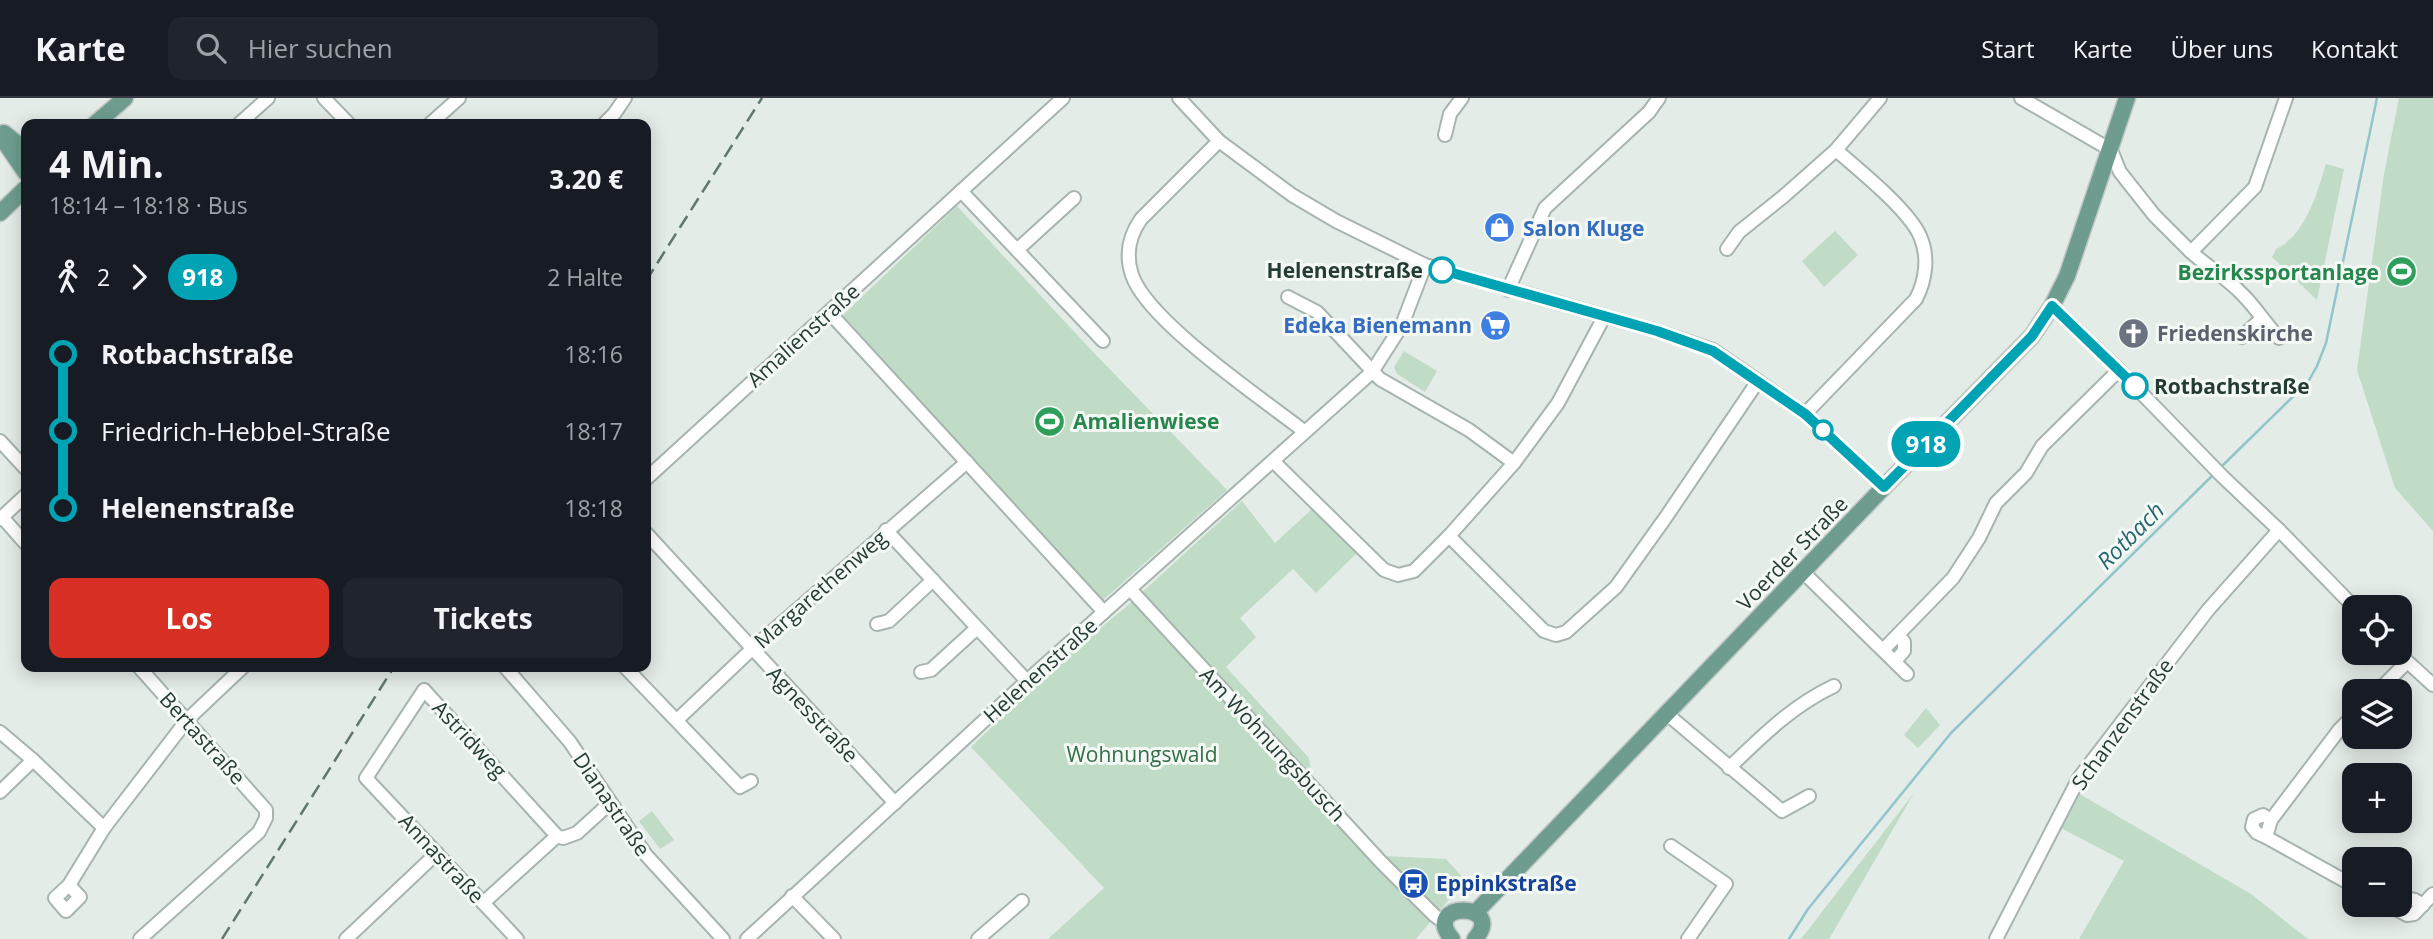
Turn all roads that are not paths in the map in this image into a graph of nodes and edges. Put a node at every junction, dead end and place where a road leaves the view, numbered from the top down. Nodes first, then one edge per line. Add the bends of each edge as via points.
1 (125, 98) edge
2 (268, 98) edge
3 (324, 98) edge
4 (459, 98) edge
5 (625, 98) edge
6 (1063, 98) edge
7 (1179, 98) edge
8 (1462, 98) edge
9 (1660, 98) edge
10 (1880, 98) edge
11 (2021, 98) edge
12 (2127, 98) edge
13 (2286, 98) edge
14 (101, 119) edge
15 (245, 119) edge
16 (344, 119) edge
17 (436, 119) edge
18 (609, 119) edge
19 (0, 132) edge
20 (1445, 135) dead end
21 (1219, 141) junction
22 (21, 147) edge
23 (1836, 150) junction
24 (2110, 150) junction
25 (21, 165) edge
26 (961, 191) junction
27 (1074, 198) dead end
28 (1727, 249) dead end
29 (1017, 250) junction
30 (2191, 252) junction
31 (1425, 265) junction
32 (1508, 289) junction
33 (1288, 297) dead end
34 (2052, 306) junction
35 (829, 312) junction
36 (1604, 317) junction
37 (2261, 319) junction
38 (2242, 337) dead end
39 (2279, 338) dead end
40 (1103, 341) dead end
41 (2119, 370) junction
42 (1372, 372) junction
43 (1758, 381) junction
44 (1805, 414) junction
45 (1305, 432) junction
46 (0, 441) edge
47 (1273, 461) junction
48 (967, 462) junction
49 (1514, 463) junction
50 (21, 464) edge
51 (651, 474) edge
52 (1884, 487) junction
53 (21, 500) edge
54 (1, 518) edge
55 (887, 530) junction
56 (2279, 530) junction
57 (1448, 536) junction
58 (651, 538) edge
59 (21, 539) edge
60 (1804, 573) junction
61 (933, 580) junction
62 (1130, 589) junction
63 (2342, 595) edge
64 (1104, 612) junction
65 (877, 624) dead end
66 (977, 628) junction
67 (1898, 635) junction
68 (752, 649) junction
69 (1883, 650) junction
70 (1895, 661) junction
71 (2412, 665) edge
72 (144, 672) edge
73 (238, 672) edge
74 (509, 672) edge
75 (630, 672) edge
76 (921, 672) dead end
77 (1907, 674) dead end
78 (1027, 681) junction
79 (2433, 685) edge
80 (1833, 686) dead end
81 (1667, 714) junction
82 (187, 720) junction
83 (677, 720) junction
84 (2342, 727) edge
85 (0, 732) edge
86 (33, 761) junction
87 (1729, 768) junction
88 (366, 778) joint
89 (751, 780) dead end
90 (0, 792) edge
91 (1808, 796) dead end
92 (610, 803) junction
93 (895, 803) junction
94 (104, 828) junction
95 (557, 836) junction
96 (1671, 846) dead end
97 (437, 853) junction
98 (2342, 879) edge
99 (69, 885) dead end
100 (2433, 894) edge
101 (792, 896) junction
102 (2412, 900) edge
103 (1022, 901) dead end
104 (483, 903) junction
105 (1475, 913) junction
106 (1451, 925) edge
107 (1482, 936) edge
108 (140, 939) edge
109 (346, 939) edge
110 (517, 939) edge
111 (723, 939) edge
112 (747, 939) edge
113 (834, 939) edge
114 (978, 939) edge
115 (1688, 939) edge
116 (1996, 939) edge

1 - 14 main road
2 - 15 street
3 - 16 street
4 - 17 street
5 - 18 street
6 - 26 street, Amalienstraße
7 - 21 street
8 - 20 street via 1450,114
9 - 32 street via 1545,208
10 - 23 street
11 - 24 street
12 - 24 main road, Voerder Straße
13 - 30 street via 2255,187
19 - 22 main road
19 - 25 main road
21 - 31 street via 1292,195
21 - 45 street via 1133,230 1128,246 1132,278 1186,340
23 - 28 street via 1739,232
23 - 44 street via 1920,234 1925,251 1923,285 1916,299
24 - 30 street via 2120,172 2154,215
24 - 34 main road, Voerder Straße via 2067,276
26 - 29 street
26 - 35 street, Amalienstraße
27 - 29 street
29 - 40 street
30 - 37 street via 2244,296
31 - 32 street
31 - 42 street, Helenenstraße via 1402,325
32 - 36 street
33 - 42 street via 1317,312
34 - 41 street
34 - 52 main road, Voerder Straße via 2032,336
35 - 48 street
35 - 51 street, Amalienstraße
36 - 43 street via 1713,351
36 - 49 street via 1558,404
37 - 38 street
37 - 39 street
41 - 56 street
41 - 67 street via 2042,446 2026,473 1996,503 1953,578
42 - 45 street, Helenenstraße
42 - 49 street via 1469,430
43 - 44 street
43 - 57 street via 1616,587 1566,632 1544,631
44 - 52 street
45 - 47 street, Helenenstraße
46 - 50 street
47 - 57 street via 1384,570 1398,575 1414,571
47 - 62 street, Helenenstraße
48 - 55 street, Margarethenweg
48 - 64 street
49 - 57 street
52 - 60 main road, Voerder Straße
53 - 54 street
54 - 59 street
55 - 61 street
55 - 68 street, Margarethenweg
56 - 63 street
56 - 116 street, Schanzenstraße via 2208,610 2079,778
58 - 68 street, Agnesstraße
60 - 69 street
60 - 81 main road, Voerder Straße
61 - 65 street via 889,621
61 - 66 street
62 - 64 street, Helenenstraße
62 - 106 street, Am Wohnungsbusch via 1417,898
64 - 78 street, Helenenstraße
66 - 76 street via 931,670
66 - 78 street
67 - 69 street
67 - 70 street via 1904,651
68 - 83 street, Margarethenweg
68 - 93 street, Agnesstraße
69 - 70 street
70 - 77 street
71 - 79 street
72 - 82 street, Bertastraße
73 - 82 street
74 - 92 street, Dianastraße via 570,742
75 - 83 street
78 - 93 street, Helenenstraße
80 - 87 street via 1773,725
81 - 87 street
81 - 105 main road, Voerder Straße
82 - 94 street
82 - 108 street, Bertastraße via 266,810 266,818 259,832
83 - 89 street via 740,787
84 - 98 street via 2271,820 2260,815 2252,821 2255,831
85 - 86 street
86 - 90 street
86 - 94 street
87 - 91 street via 1782,811
88 - 95 street, Astridweg via 424,690
88 - 97 street, Annastraße
92 - 95 street via 577,833
92 - 111 street, Dianastraße via 646,855
93 - 101 street, Helenenstraße
94 - 99 street
95 - 104 street
96 - 115 street via 1726,884
97 - 104 street, Annastraße
97 - 109 street
100 - 102 street via 2423,905
101 - 112 street, Helenenstraße
101 - 113 street
103 - 114 street
104 - 110 street, Annastraße
105 - 106 main road via 1465,909
105 - 107 main road

